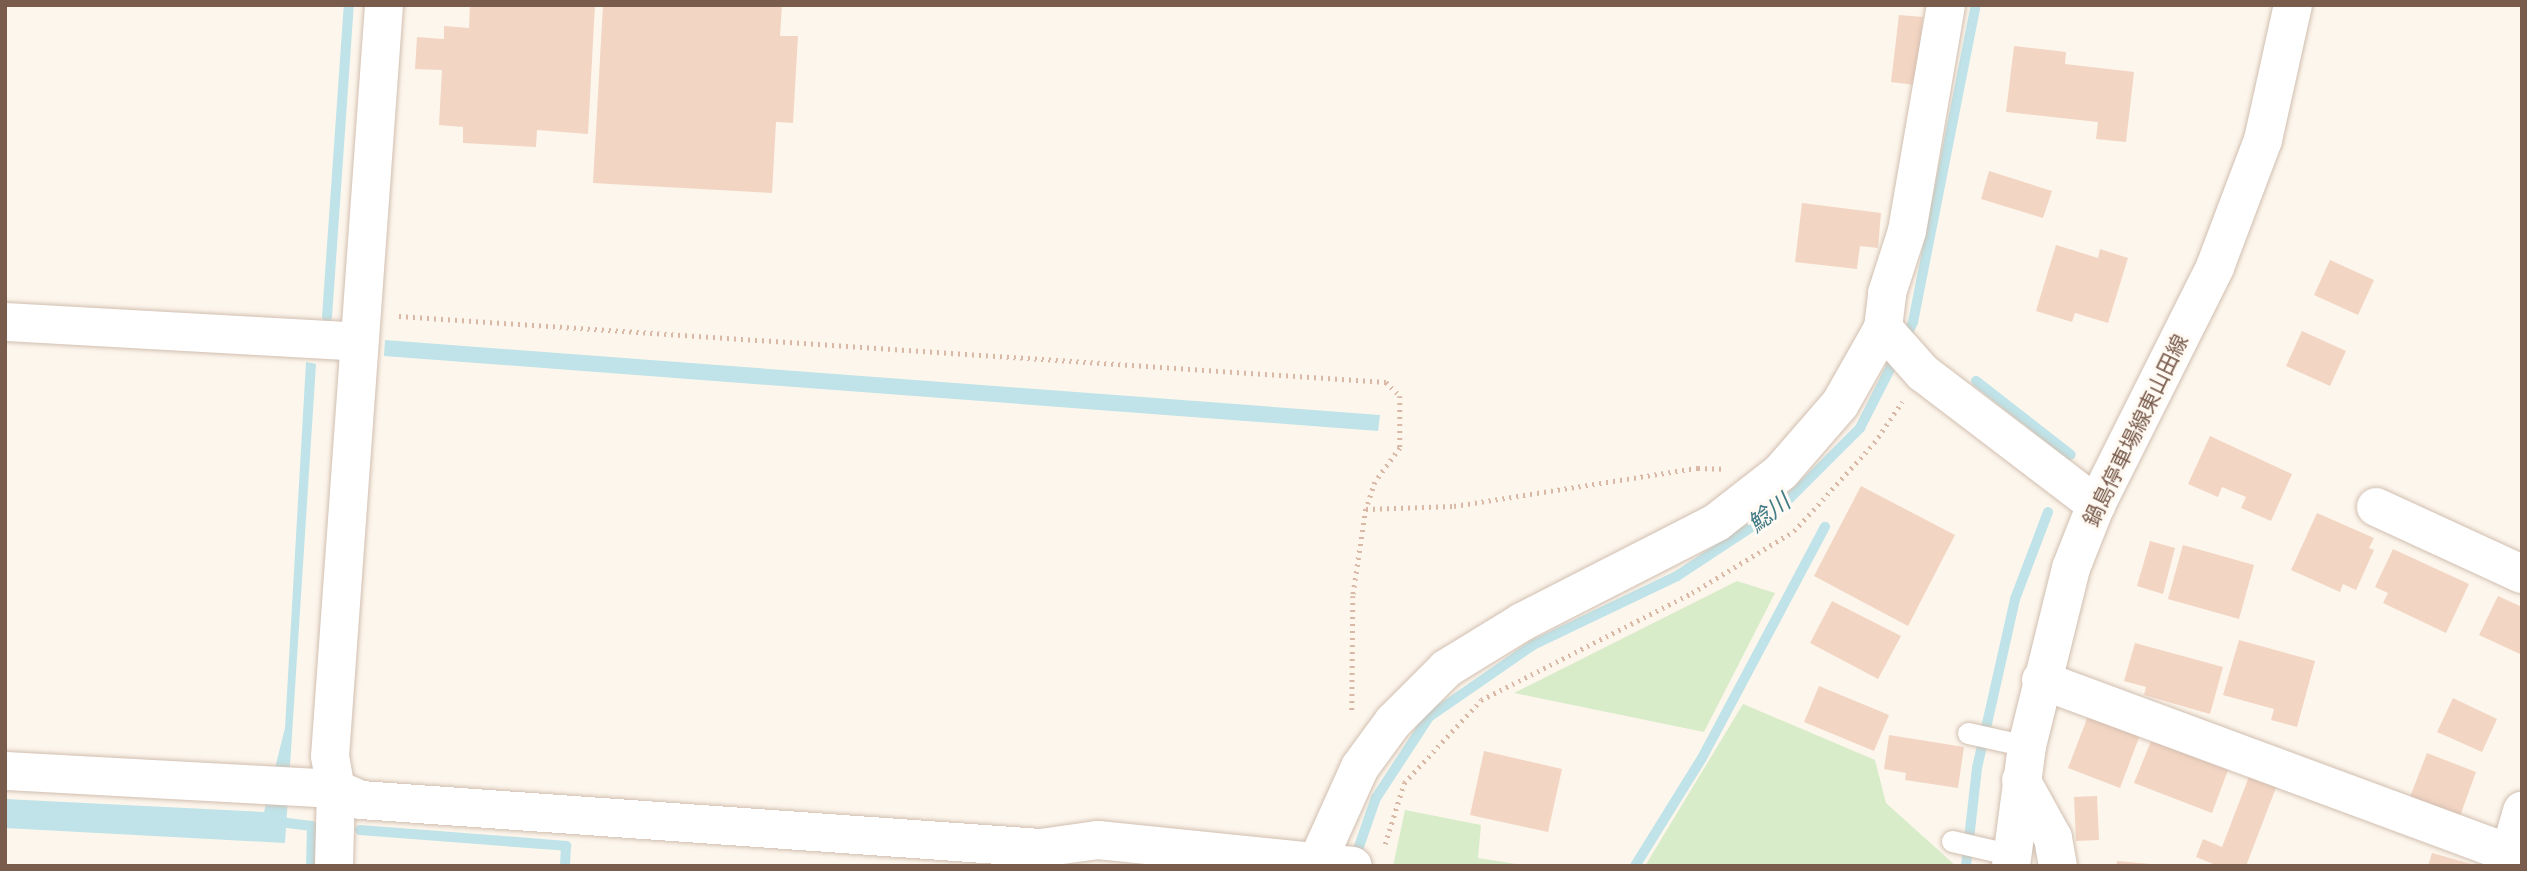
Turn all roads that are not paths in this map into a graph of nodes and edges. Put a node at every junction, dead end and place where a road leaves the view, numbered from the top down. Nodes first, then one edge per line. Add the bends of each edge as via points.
1 (384, 5) edge
2 (2293, 5) edge
3 (1942, 10) edge
4 (5, 323) edge
5 (359, 328) junction
6 (1883, 328) junction
7 (2096, 505) junction
8 (2376, 507) dead end
9 (2522, 574) edge
10 (2041, 680) junction
11 (1968, 733) dead end
12 (2015, 755) junction
13 (5, 771) edge
14 (336, 789) junction
15 (2522, 811) edge
16 (1952, 841) dead end
17 (2516, 855) edge
18 (2001, 856) edge
19 (1043, 857) edge
20 (1351, 860) edge
21 (334, 866) edge
22 (2058, 866) edge

1 - 5 street
2 - 7 street, 鍋島停車場線東山田線 via 2263,140 2215,267
3 - 6 street via 1906,230
4 - 5 street
5 - 14 street via 330,756
6 - 7 street via 1923,373
6 - 20 street via 1840,404 1781,472 1717,522 1522,622 1447,668 1393,722 1360,767
7 - 10 street, 鍋島停車場線東山田線 via 2071,568
8 - 9 street
10 - 12 street, 鍋島停車場線東山田線
10 - 17 street
11 - 12 lane
12 - 18 street, 鍋島停車場線東山田線
12 - 22 street via 2053,838
13 - 14 street
14 - 19 street via 361,800
14 - 21 street
15 - 17 street
16 - 18 lane
19 - 20 street via 1098,840

